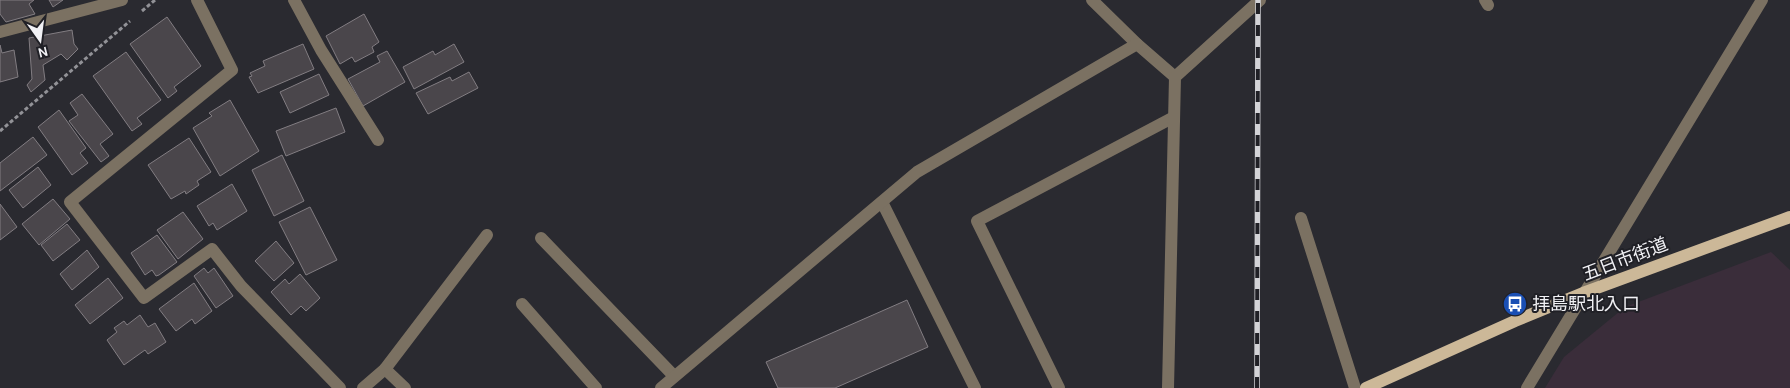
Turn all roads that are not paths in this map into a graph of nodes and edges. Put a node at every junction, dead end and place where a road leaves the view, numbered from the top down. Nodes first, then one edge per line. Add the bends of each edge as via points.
1 (122, 0) edge
2 (197, 0) edge
3 (294, 0) edge
4 (1092, 0) edge
5 (1260, 0) edge
6 (1762, 0) edge
7 (0, 32) edge
8 (1137, 44) junction
9 (1175, 77) junction
10 (1174, 117) junction
11 (378, 140) dead end
12 (882, 202) junction
13 (1790, 217) edge
14 (1301, 218) dead end
15 (486, 235) dead end
16 (541, 238) dead end
17 (1583, 294) junction
18 (522, 304) dead end
19 (384, 368) junction
20 (674, 376) junction
21 (340, 388) edge
22 (363, 388) edge
23 (405, 388) edge
24 (596, 388) edge
25 (660, 388) edge
26 (975, 388) edge
27 (1059, 388) edge
28 (1168, 388) edge
29 (1355, 388) edge
30 (1366, 388) edge
31 (1527, 388) edge

1 - 7 street
2 - 21 street via 232,70 70,202 144,298 212,249 241,286
3 - 11 street via 321,50
4 - 8 street
5 - 9 street
6 - 17 street
8 - 9 street
8 - 12 street via 917,172
9 - 10 street
10 - 27 street via 977,221
10 - 28 street
12 - 20 street
12 - 26 street
13 - 17 main road, 五日市街道
14 - 29 street
15 - 19 street
16 - 20 street
17 - 30 main road, 五日市街道
17 - 31 street
18 - 24 street
19 - 22 street
19 - 23 street
20 - 25 street

